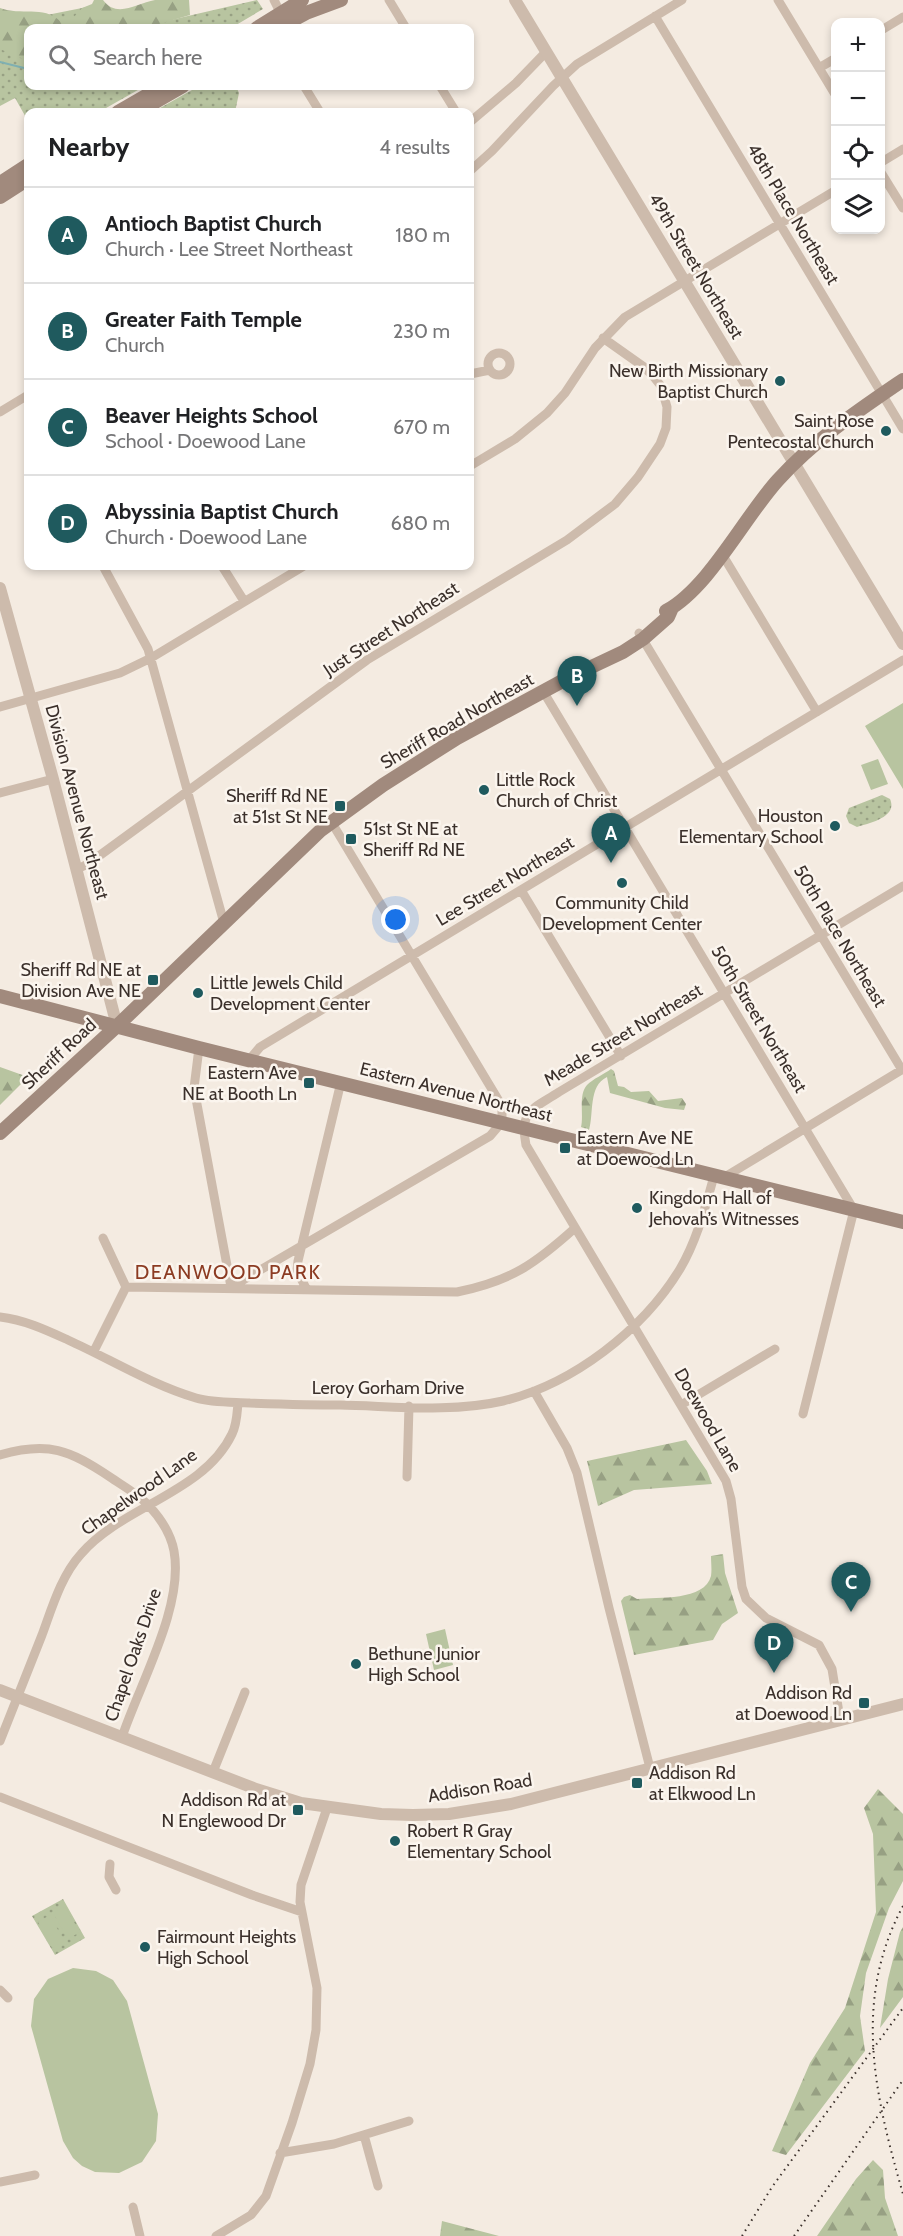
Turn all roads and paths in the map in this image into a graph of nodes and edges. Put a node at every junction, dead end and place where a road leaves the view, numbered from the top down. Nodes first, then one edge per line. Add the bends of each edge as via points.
1 (274, 0) edge
2 (302, 0) edge
3 (340, 0) edge
4 (389, 0) edge
5 (515, 0) edge
6 (682, 0) edge
7 (778, 0) edge
8 (281, 14) junction
9 (655, 16) junction
10 (903, 17) edge
11 (271, 24) edge
12 (276, 24) edge
13 (404, 24) edge
14 (885, 28) edge
15 (546, 52) junction
16 (831, 61) edge
17 (819, 68) junction
18 (562, 77) junction
19 (831, 88) edge
20 (156, 90) edge
21 (176, 90) edge
22 (306, 90) edge
23 (442, 90) edge
24 (125, 108) edge
25 (145, 108) edge
26 (318, 108) edge
27 (454, 108) edge
28 (474, 119) edge
29 (903, 149) edge
30 (885, 160) edge
31 (24, 168) edge
32 (474, 168) edge
33 (885, 179) edge
34 (24, 182) edge
35 (0, 183) edge
36 (831, 193) edge
37 (0, 197) edge
38 (903, 208) edge
39 (779, 223) junction
40 (684, 281) junction
41 (603, 338) junction
42 (490, 370) dead end
43 (474, 373) edge
44 (903, 380) edge
45 (903, 388) edge
46 (24, 397) edge
47 (884, 397) junction
48 (0, 412) edge
49 (903, 429) edge
50 (474, 464) edge
51 (795, 467) junction
52 (722, 555) junction
53 (105, 570) edge
54 (224, 570) edge
55 (297, 570) edge
56 (0, 588) edge
57 (244, 602) junction
58 (4, 614) edge
59 (641, 636) junction
60 (903, 644) edge
61 (151, 658) junction
62 (903, 660) edge
63 (543, 691) junction
64 (32, 699) junction
65 (0, 707) edge
66 (817, 712) junction
67 (721, 769) junction
68 (53, 779) junction
69 (0, 793) edge
70 (187, 793) junction
71 (332, 823) junction
72 (625, 827) junction
73 (77, 869) junction
74 (903, 886) edge
75 (521, 890) junction
76 (224, 923) junction
77 (821, 936) junction
78 (411, 956) junction
79 (724, 994) junction
80 (0, 996) edge
81 (117, 1026) junction
82 (198, 1048) junction
83 (621, 1056) junction
84 (250, 1059) junction
85 (902, 1070) edge
86 (341, 1082) junction
87 (502, 1122) junction
88 (522, 1127) junction
89 (805, 1128) junction
90 (0, 1133) edge
91 (719, 1177) junction
92 (854, 1210) junction
93 (903, 1222) edge
94 (574, 1228) junction
95 (103, 1238) dead end
96 (303, 1245) junction
97 (126, 1287) junction
98 (231, 1287) junction
99 (308, 1290) junction
100 (0, 1317) edge
101 (634, 1327) junction
102 (775, 1349) dead end
103 (94, 1351) junction
104 (534, 1391) junction
105 (238, 1402) junction
106 (681, 1405) junction
107 (408, 1406) junction
108 (803, 1414) dead end
109 (0, 1455) edge
110 (407, 1477) dead end
111 (149, 1505) junction
112 (0, 1690) edge
113 (245, 1692) dead end
114 (18, 1696) junction
115 (903, 1704) edge
116 (840, 1719) junction
117 (122, 1737) junction
118 (0, 1741) edge
119 (650, 1768) junction
120 (213, 1772) junction
121 (0, 1797) edge
122 (327, 1808) junction
123 (110, 1863) dead end
124 (116, 1890) dead end
125 (302, 1912) junction
126 (0, 1990) edge
127 (8, 1998) dead end
128 (409, 2121) dead end
129 (364, 2135) junction
130 (280, 2153) junction
131 (35, 2175) dead end
132 (0, 2182) edge
133 (378, 2186) dead end
134 (133, 2207) dead end
135 (140, 2236) edge
136 (216, 2236) edge

1 - 8 street
2 - 8 main road
3 - 12 main road
4 - 13 street
5 - 15 street, 49th Street Northeast
6 - 9 street
7 - 17 street
8 - 11 main road
9 - 18 street via 582,60
9 - 39 street, 48th Place Northeast
10 - 14 street
15 - 18 street, 49th Street Northeast
15 - 28 street
16 - 17 street
17 - 19 street
18 - 32 street
18 - 40 street, 49th Street Northeast
20 - 24 main road
21 - 25 main road
22 - 26 street
23 - 27 street
29 - 30 street
31 - 35 main road
33 - 38 street
34 - 37 main road
36 - 39 street
39 - 40 street
39 - 47 street, 48th Place Northeast
40 - 41 street via 633,310
40 - 51 street, 49th Street Northeast
41 - 50 street via 547,413 515,439
41 - 70 street, Just Street Northeast via 653,376 661,386 667,406 666,428 660,444 623,495 576,534 367,660
42 - 43 street
44 - 47 main road, Sheriff Road Northeast
45 - 47 main road, Sheriff Road Northeast
46 - 48 street
47 - 49 street, 48th Place Northeast
47 - 51 main road, Sheriff Road Northeast
51 - 52 main road, Sheriff Road Northeast via 767,496
51 - 60 street, 49th Street Northeast
52 - 59 main road, Sheriff Road Northeast via 668,617
52 - 66 street
53 - 61 street
54 - 57 street
55 - 57 street
56 - 58 street, Division Avenue Northeast
57 - 61 street
58 - 64 street, Division Avenue Northeast
59 - 63 main road, Sheriff Road Northeast via 614,658
59 - 67 street, 50th Place Northeast
61 - 64 street via 109,678
61 - 70 street
62 - 66 street, Lee Street Northeast
63 - 71 main road, Sheriff Road Northeast via 420,760
63 - 72 street, 50th Street Northeast
64 - 65 street
64 - 68 street, Division Avenue Northeast
66 - 67 street, Lee Street Northeast
67 - 72 street, Lee Street Northeast
67 - 77 street, 50th Place Northeast
68 - 69 street
68 - 73 street, Division Avenue Northeast
70 - 73 street, Just Street Northeast
70 - 76 street
71 - 76 main road, Sheriff Road Northeast via 325,834 296,855
71 - 78 street
72 - 75 street, Lee Street Northeast
72 - 79 street, 50th Street Northeast
73 - 81 street, Division Avenue Northeast
74 - 77 street, Meade Street Northeast
75 - 78 street, Lee Street Northeast
75 - 83 street
76 - 81 main road, Sheriff Road Northeast
77 - 79 street, Meade Street Northeast
77 - 85 street, 50th Place Northeast
78 - 84 street, Lee Street Northeast via 260,1047
78 - 87 street via 502,1106
79 - 83 street, Meade Street Northeast
79 - 89 street, 50th Street Northeast
80 - 81 main road, Eastern Avenue Northeast
81 - 82 main road, Eastern Avenue Northeast
81 - 90 main road, Sheriff Road
82 - 84 main road, Eastern Avenue Northeast
82 - 98 street via 194,1088
83 - 88 street, Meade Street Northeast via 528,1113
84 - 86 main road, Eastern Avenue Northeast
85 - 89 street
86 - 87 main road, Eastern Avenue Northeast
86 - 96 street
87 - 88 main road, Eastern Avenue Northeast
87 - 96 street via 490,1136
88 - 91 main road, Eastern Avenue Northeast
88 - 94 street, Doewood Lane via 525,1145
89 - 91 street
89 - 92 street, 50th Street Northeast
91 - 92 main road, Eastern Avenue Northeast
91 - 101 street, Leroy Gorham Drive via 680,1268
92 - 93 main road, Eastern Avenue Northeast
92 - 108 street
94 - 99 street via 542,1258 479,1288 432,1293
94 - 101 street, Doewood Lane
95 - 97 street
96 - 98 street
96 - 99 street via 297,1271
97 - 98 street
97 - 103 street
98 - 99 street
100 - 103 street, Leroy Gorham Drive via 38,1326
101 - 104 street, Leroy Gorham Drive via 590,1361
101 - 106 street, Doewood Lane
102 - 106 street
103 - 105 street, Leroy Gorham Drive via 195,1398
104 - 107 street, Leroy Gorham Drive via 472,1406
104 - 119 street via 577,1473
105 - 107 street, Leroy Gorham Drive
105 - 111 street, Chapelwood Lane via 232,1435 214,1459 197,1475
106 - 116 street, Doewood Lane via 726,1481 746,1599 771,1621 819,1645 832,1670
107 - 110 street
109 - 111 street, Chapel Oaks Drive via 38,1448 68,1452
111 - 114 street, Chapelwood Lane via 98,1537 70,1568
111 - 117 street, Chapel Oaks Drive via 172,1545 174,1587 161,1636
112 - 114 street, Addison Road
113 - 120 street
114 - 117 street, Addison Road
114 - 118 street, Chapelwood Lane
115 - 116 street, Addison Road
116 - 119 street, Addison Road
117 - 120 street, Addison Road
119 - 122 street, Addison Road via 511,1804 449,1814 381,1814
120 - 122 street, Addison Road via 278,1796
121 - 125 street
122 - 125 street via 302,1878
123 - 124 street via 109,1877
125 - 130 street via 316,1988 316,2030 304,2087
126 - 127 street
128 - 129 street
129 - 130 street
129 - 133 street
130 - 136 street via 256,2211
131 - 132 street
134 - 135 street

